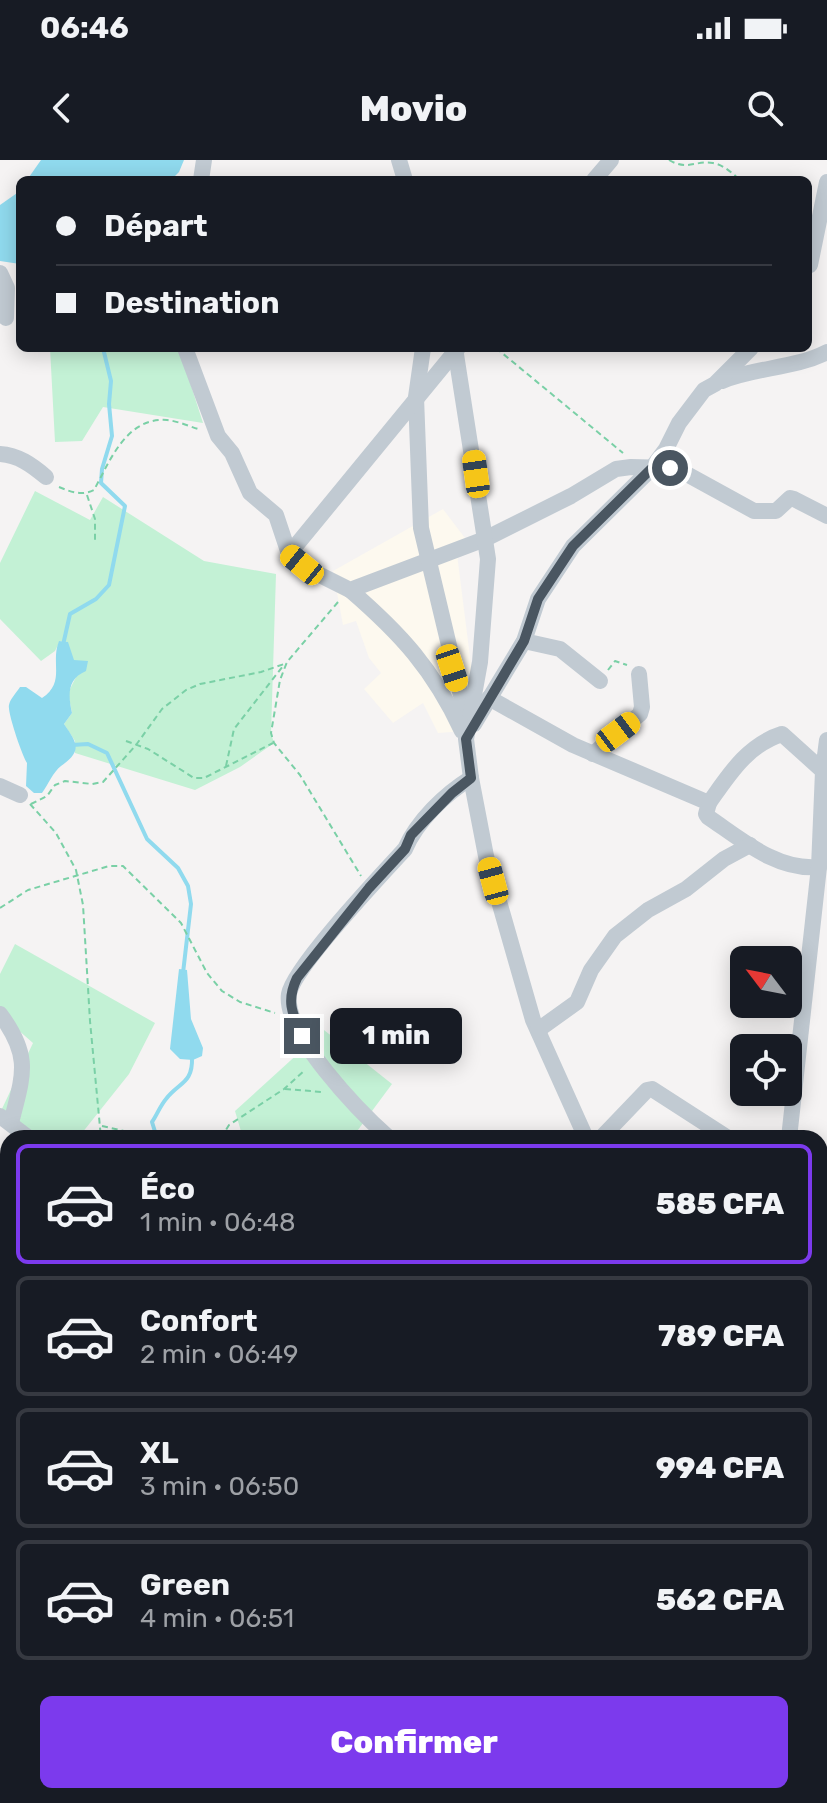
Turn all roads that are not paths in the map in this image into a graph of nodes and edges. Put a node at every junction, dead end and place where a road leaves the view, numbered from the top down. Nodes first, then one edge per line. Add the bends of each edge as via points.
1 (827, 182) edge
2 (827, 243) edge
3 (812, 253) edge
4 (812, 263) edge
5 (0, 273) edge
6 (9, 319) edge
7 (186, 352) edge
8 (422, 352) edge
9 (454, 352) edge
10 (456, 352) edge
11 (747, 352) edge
12 (827, 352) edge
13 (715, 384) junction
14 (416, 397) junction
15 (0, 454) edge
16 (651, 469) junction
17 (46, 477) road end
18 (827, 516) edge
19 (485, 539) junction
20 (289, 554) junction
21 (426, 559) junction
22 (350, 590) junction
23 (524, 641) junction
24 (639, 674) road end
25 (600, 681) road end
26 (489, 698) junction
27 (467, 733) junction
28 (827, 740) edge
29 (593, 754) junction
30 (823, 771) junction
31 (471, 778) junction
32 (0, 786) edge
33 (20, 795) dead end
34 (709, 803) junction
35 (750, 845) junction
36 (819, 867) junction
37 (0, 1014) edge
38 (538, 1030) junction
39 (5, 1119) edge
40 (380, 1130) edge
41 (582, 1130) edge
42 (609, 1130) edge
43 (716, 1130) edge
44 (790, 1130) edge

1 - 3 street
2 - 4 street
5 - 6 street
7 - 20 street via 218,436 250,493 276,515
8 - 14 street
9 - 14 street
10 - 19 street
11 - 13 street
12 - 13 street
13 - 16 street via 704,390
14 - 20 street
14 - 21 street
15 - 17 street via 31,464
16 - 18 street via 683,472 754,511 776,511 790,498
16 - 19 street via 616,469
16 - 23 street via 573,546 538,599
19 - 21 street
19 - 27 street via 486,607
20 - 22 street
21 - 22 street
21 - 27 street
22 - 27 street via 413,649
23 - 25 street via 560,649
23 - 26 street
24 - 29 street via 640,714
26 - 27 street
26 - 29 street
27 - 31 street
28 - 30 street
29 - 34 street
30 - 34 street via 782,734 728,772
30 - 36 street
31 - 38 street via 486,856
31 - 40 street via 411,835 289,994 302,1036 357,1110
32 - 33 street
34 - 35 street via 708,817
35 - 36 street via 787,865
35 - 38 street via 629,924 605,948 577,1002
36 - 44 street
37 - 39 street via 23,1059 23,1073
38 - 41 street
42 - 43 street via 652,1089

